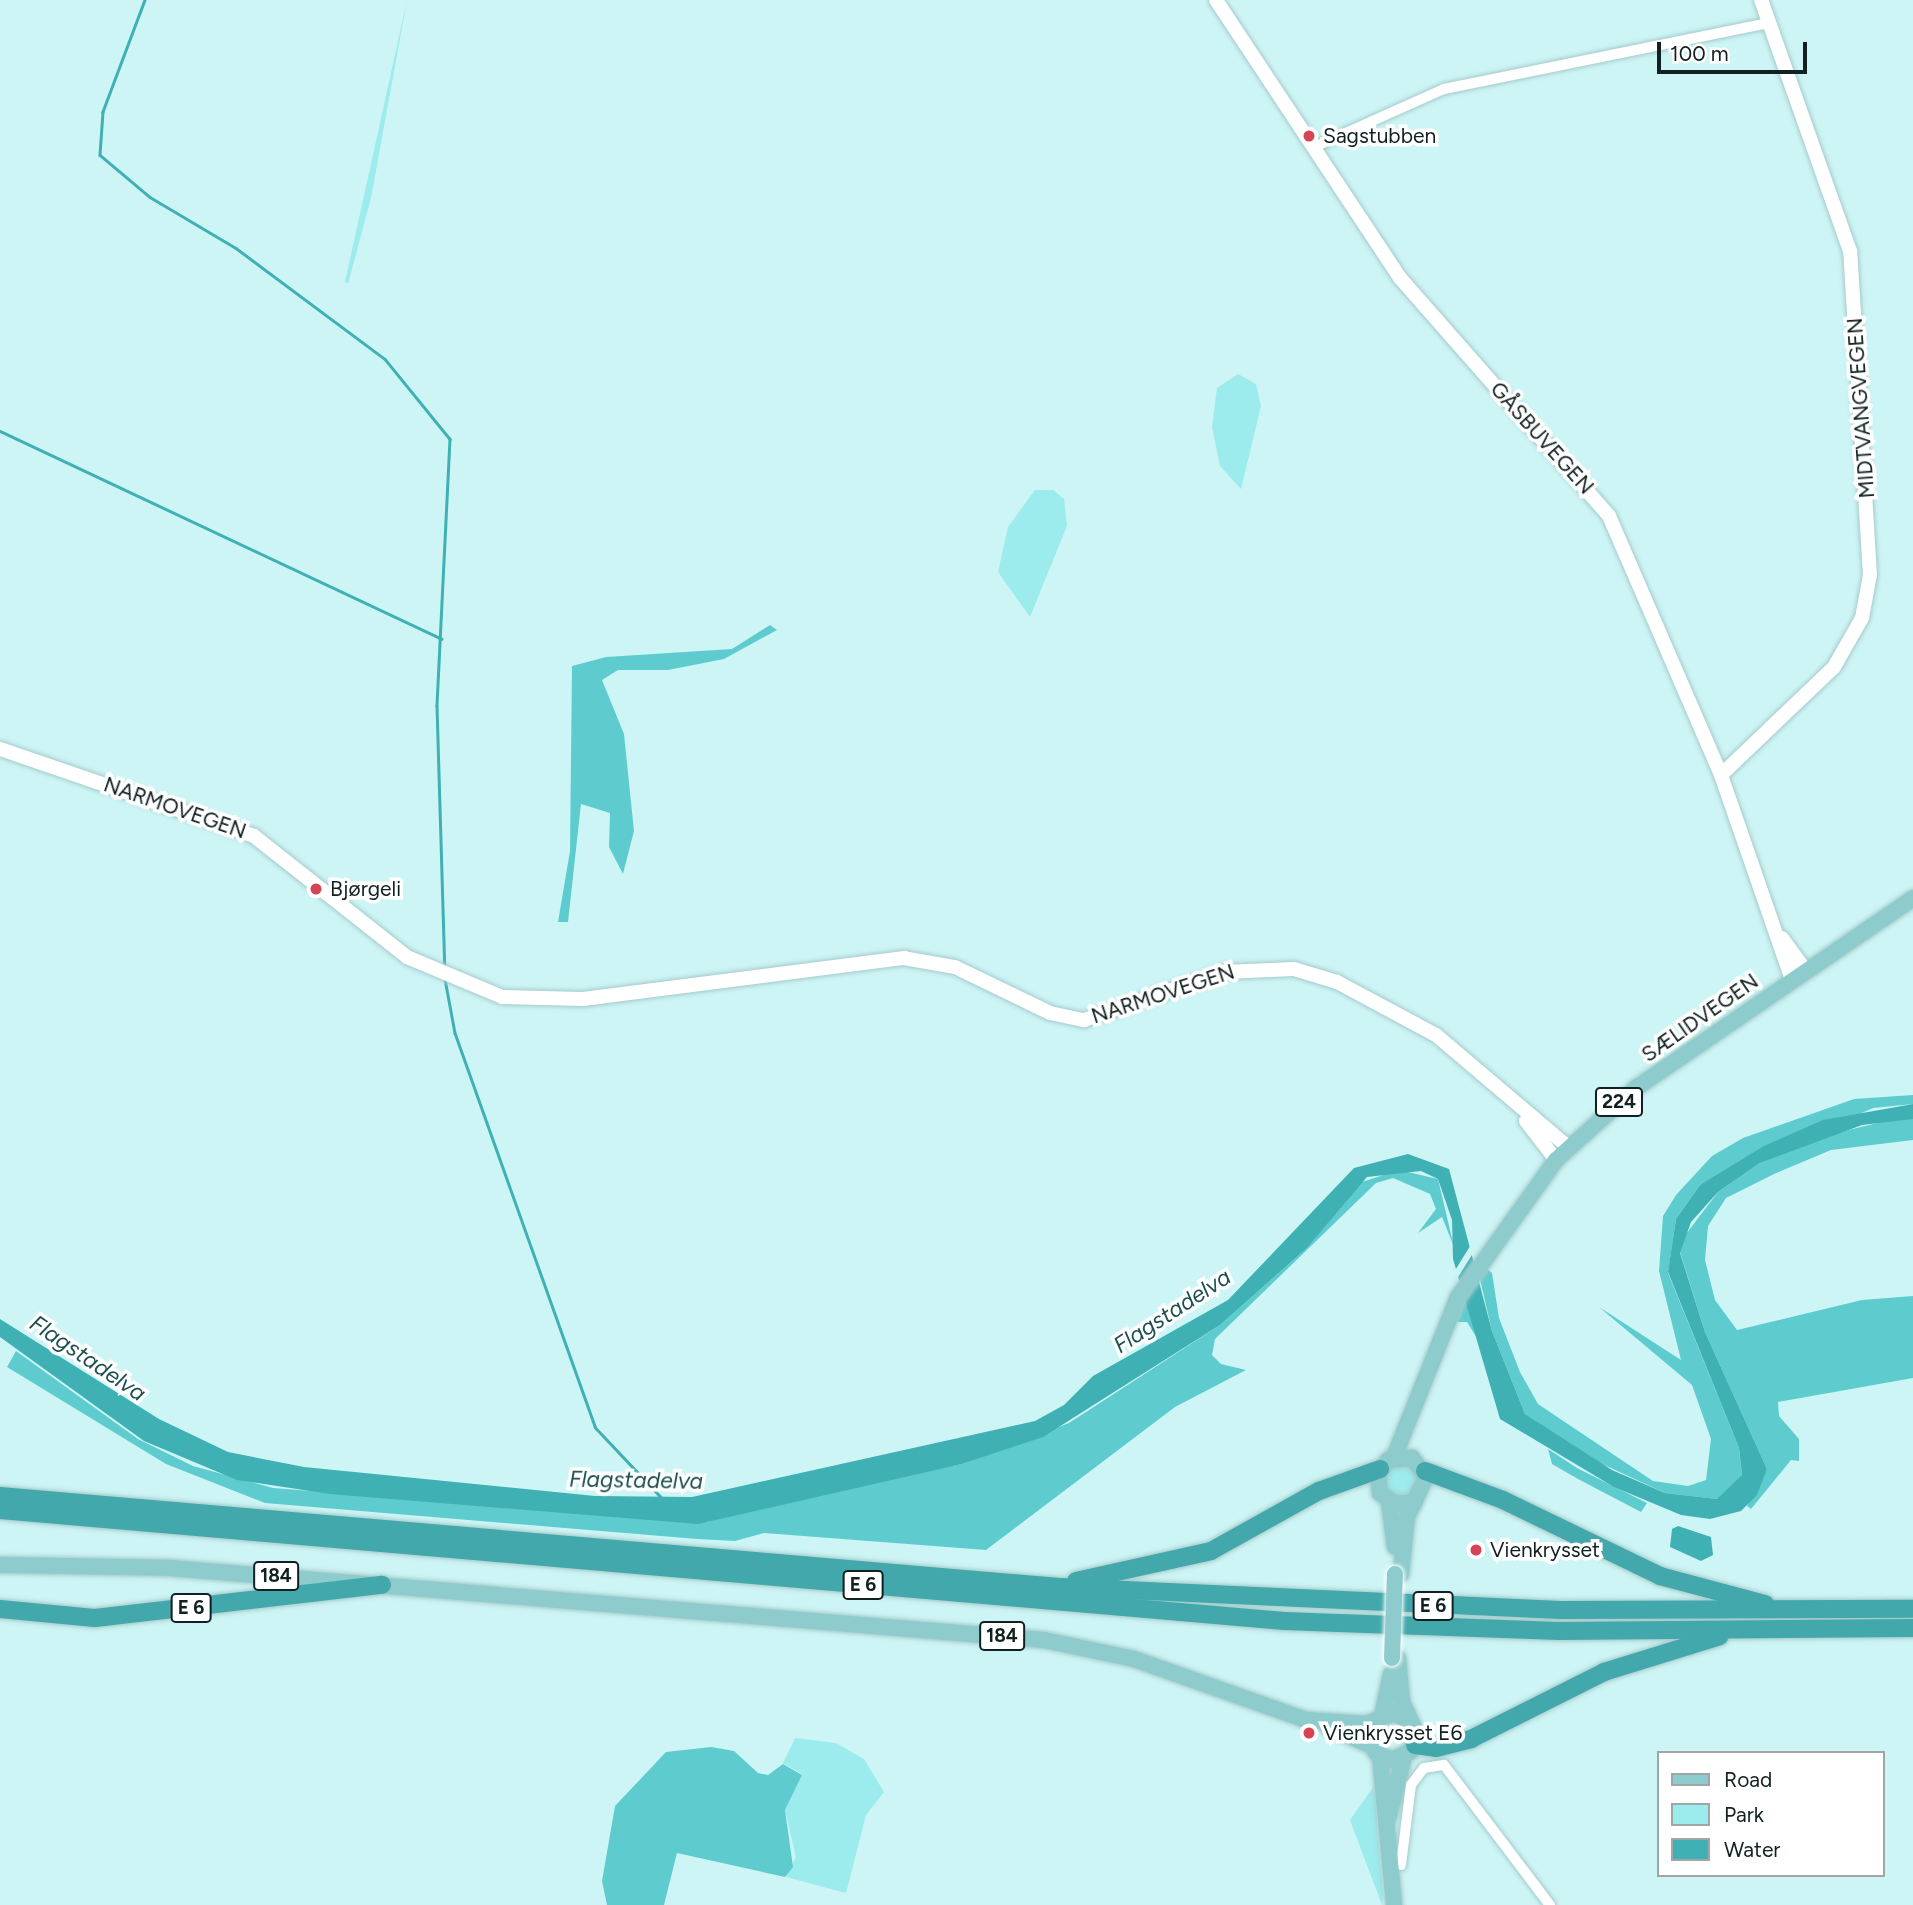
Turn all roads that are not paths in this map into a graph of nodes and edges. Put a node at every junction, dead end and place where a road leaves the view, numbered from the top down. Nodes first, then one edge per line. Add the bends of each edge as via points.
1 (1216, 0) edge
2 (1761, 0) edge
3 (1768, 23) junction
4 (1312, 148) junction
5 (0, 749) edge
6 (1721, 775) junction
7 (1913, 898) edge
8 (1776, 928) junction
9 (1806, 971) junction
10 (1792, 980) junction
11 (1511, 1100) junction
12 (1568, 1147) junction
13 (1556, 1160) junction
14 (1413, 1412) junction
15 (1394, 1457) junction
16 (1421, 1466) junction
17 (1380, 1469) junction
18 (0, 1496) edge
19 (1389, 1502) junction
20 (1415, 1502) junction
21 (0, 1510) edge
22 (0, 1565) edge
23 (1398, 1574) junction
24 (382, 1585) junction
25 (1060, 1587) junction
26 (0, 1609) edge
27 (1913, 1609) edge
28 (1807, 1612) junction
29 (1913, 1628) edge
30 (1726, 1633) junction
31 (1395, 1658) junction
32 (1379, 1718) junction
33 (1410, 1721) junction
34 (1325, 1724) junction
35 (1376, 1751) junction
36 (1409, 1751) junction
37 (1384, 1834) junction
38 (1401, 1865) dead end
39 (1394, 1905) edge
40 (1550, 1905) edge

1 - 4 main road, GÅSBUVEGEN
2 - 3 main road, MIDTVANGVEGEN
3 - 4 street via 1444,89
3 - 6 main road, MIDTVANGVEGEN via 1850,251 1870,575 1862,618 1835,667
4 - 6 main road, GÅSBUVEGEN via 1407,287 1609,516
5 - 11 main road, NARMOVEGEN via 254,836 298,864 383,940 434,972 502,997 557,1002 904,958 954,967 1050,1013 1084,1020 1224,972 1276,967 1337,982 1414,1022 1461,1053
6 - 8 main road, GÅSBUVEGEN
7 - 9 main road, SÆLIDVEGEN / 224
8 - 9 main road, GÅSBUVEGEN
8 - 10 main road, GÅSBUVEGEN
9 - 10 main road, SÆLIDVEGEN / 224
10 - 12 main road, SÆLIDVEGEN / 224 via 1636,1088
11 - 12 main road, NARMOVEGEN
11 - 13 main road, NARMOVEGEN
12 - 13 main road, SÆLIDVEGEN / 224
13 - 14 main road, SÆLIDVEGEN / 224 via 1458,1297
14 - 15 main road, 224
14 - 16 main road, 224
15 - 16 main road
15 - 17 main road, 224
16 - 20 main road, 224 via 1425,1490
16 - 28 highway, E 6 via 1660,1576
17 - 19 main road, 224 via 1378,1487
17 - 25 highway, E 6 via 1347,1479 1211,1551
18 - 25 highway, E 6
19 - 20 main road
19 - 23 main road, 224
20 - 23 main road, 224
21 - 30 highway, E 6 via 1198,1615
22 - 24 main road, 184 via 170,1568
23 - 31 main road, 224, bridge
24 - 26 highway, E 6 via 130,1616 69,1618
24 - 34 main road, 184 via 1064,1643 1134,1659
25 - 28 highway, E 6 via 1455,1607
27 - 28 highway, E 6
29 - 30 highway, E 6
30 - 36 highway, E 6 via 1604,1672 1471,1738
31 - 32 main road, 224
31 - 33 main road, 224
32 - 33 main road
32 - 34 main road, 184
32 - 35 main road, 224
33 - 36 main road, 224
34 - 35 main road, 184
35 - 36 main road
35 - 37 main road, 224
36 - 37 main road, 224
37 - 39 main road, 224
38 - 40 street via 1411,1785 1424,1768 1444,1765

